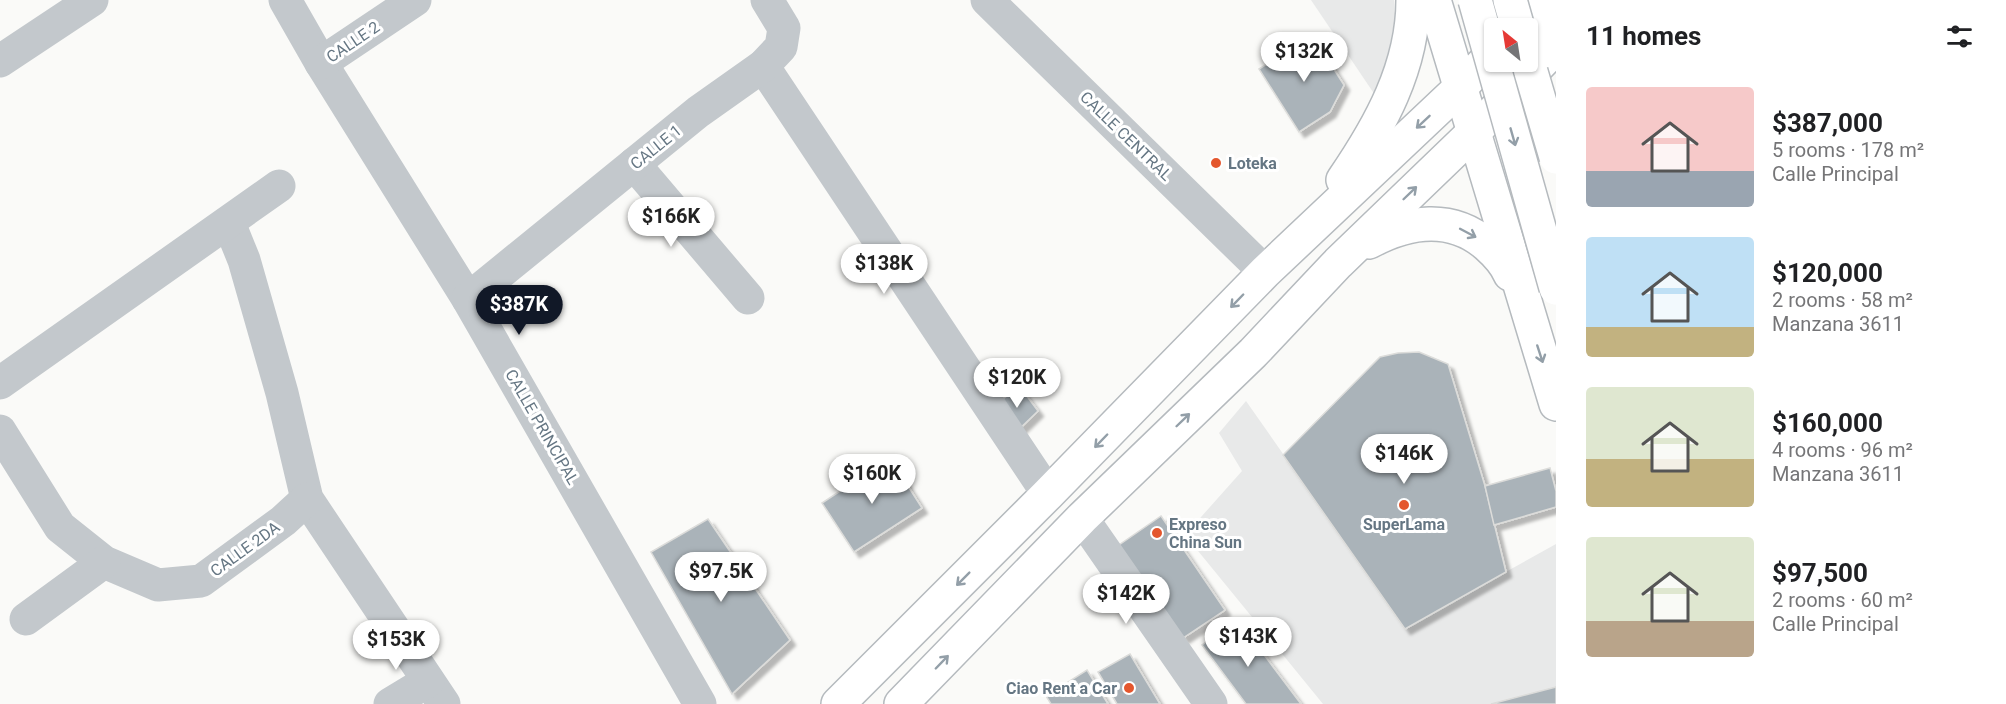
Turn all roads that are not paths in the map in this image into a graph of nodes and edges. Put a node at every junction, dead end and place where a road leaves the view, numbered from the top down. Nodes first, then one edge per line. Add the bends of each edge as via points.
1 (92, 0) edge
2 (285, 0) edge
3 (414, 0) edge
4 (767, 0) edge
5 (987, 0) edge
6 (1413, 0) edge
7 (1434, 0) edge
8 (1475, 0) edge
9 (1510, 0) edge
10 (1543, 0) edge
11 (1514, 18) edge
12 (1526, 18) edge
13 (1556, 47) edge
14 (0, 61) edge
15 (1484, 62) edge
16 (321, 63) junction
17 (763, 66) junction
18 (1531, 72) edge
19 (1461, 87) junction
20 (1474, 132) junction
21 (1556, 157) edge
22 (634, 164) junction
23 (279, 186) dead end
24 (229, 223) junction
25 (1304, 234) junction
26 (1338, 263) junction
27 (1265, 272) junction
28 (1556, 288) edge
29 (748, 298) dead end
30 (468, 299) junction
31 (1524, 304) junction
32 (0, 383) edge
33 (1556, 404) edge
34 (0, 430) edge
35 (1048, 494) junction
36 (307, 499) junction
37 (1082, 518) junction
38 (105, 562) junction
39 (26, 619) dead end
40 (436, 692) edge
41 (909, 701) edge
42 (1207, 702) edge
43 (390, 704) edge
44 (700, 704) edge
45 (838, 704) edge

1 - 14 street
2 - 16 street, CALLE PRINCIPAL
3 - 16 street, CALLE 2
4 - 17 street, CALLE 1 via 784,28 781,47
5 - 27 street, CALLE CENTRAL
6 - 25 main road via 1406,56 1389,103 1345,177
7 - 19 main road
8 -> 28 main road, bridge
9 - 11 main road, bridge
10 - 12 main road
10 - 13 main road
13 - 20 main road
15 - 19 main road
16 - 30 street, CALLE PRINCIPAL
17 - 22 street, CALLE 1
17 - 35 street
18 - 21 main road, bridge
19 - 20 main road
19 -> 25 main road
26 -> 20 main road
20 - 31 main road
22 - 29 street
22 - 30 street, CALLE 1
23 - 24 street
24 - 32 street
24 - 36 street via 244,260 282,393
25 - 27 main road
26 -> 31 main road via 1362,246 1402,228 1449,225 1465,230 1495,253 1508,268
37 -> 26 main road via 1253,353
27 -> 35 main road
30 - 44 street, CALLE PRINCIPAL
31 -> 33 main road
34 - 38 street, CALLE 2DA via 60,527
35 -> 45 main road
36 - 38 street, CALLE 2DA via 201,581 158,585
36 - 40 street
41 -> 37 main road
37 - 42 street
38 - 39 street
40 - 43 street

